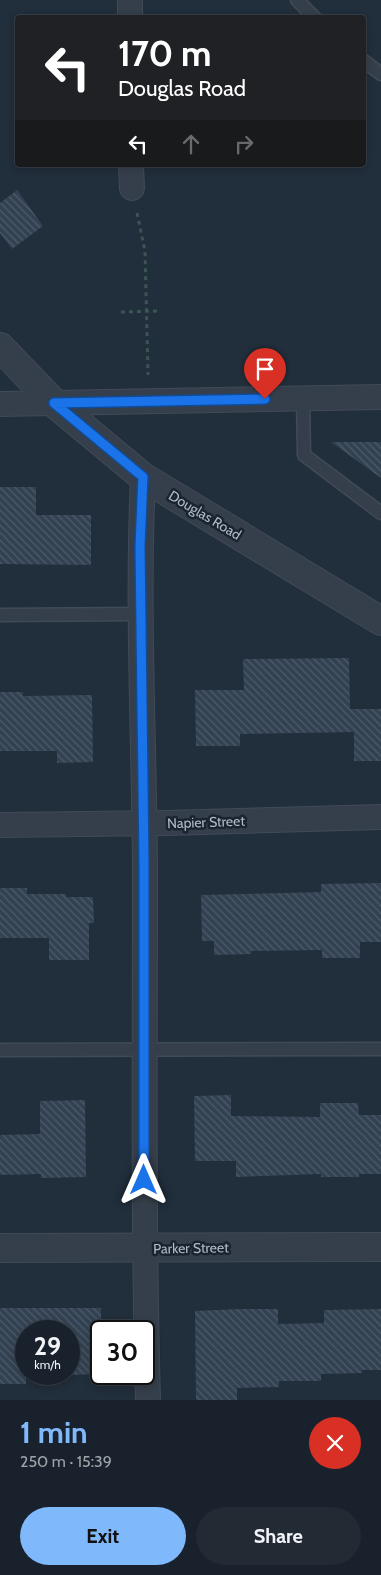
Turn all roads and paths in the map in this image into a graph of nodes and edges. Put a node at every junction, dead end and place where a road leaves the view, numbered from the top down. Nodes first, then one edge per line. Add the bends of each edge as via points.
1 (130, 0) edge
2 (297, 0) edge
3 (130, 15) edge
4 (312, 15) edge
5 (366, 63) edge
6 (381, 74) edge
7 (131, 176) edge
8 (121, 312) dead end
9 (146, 312) junction
10 (159, 312) dead end
11 (0, 347) edge
12 (381, 397) edge
13 (303, 398) junction
14 (148, 401) junction
15 (54, 403) junction
16 (0, 404) edge
17 (143, 477) junction
18 (381, 513) edge
19 (140, 614) junction
20 (0, 615) edge
21 (381, 621) edge
22 (381, 817) edge
23 (0, 824) edge
24 (143, 824) junction
25 (381, 1049) edge
26 (0, 1050) edge
27 (144, 1050) junction
28 (381, 1247) edge
29 (0, 1248) edge
30 (146, 1248) junction
31 (148, 1400) edge

1 - 3 street
2 - 4 lane
5 - 6 lane
7 - 9 path via 144,251
8 - 9 path
9 - 10 path
9 - 14 path
11 - 15 street, Douglas Road
12 - 13 street
13 - 14 street
13 - 18 lane via 304,455
14 - 15 street
15 - 16 street
15 - 17 street, Douglas Road
17 - 19 street
17 - 21 street, Douglas Road
19 - 20 lane
19 - 24 street
22 - 24 street, Napier Street
23 - 24 street, Napier Street
24 - 27 street
25 - 27 lane
26 - 27 lane
27 - 30 street
28 - 30 street, Parker Street
29 - 30 street, Parker Street
30 - 31 street

